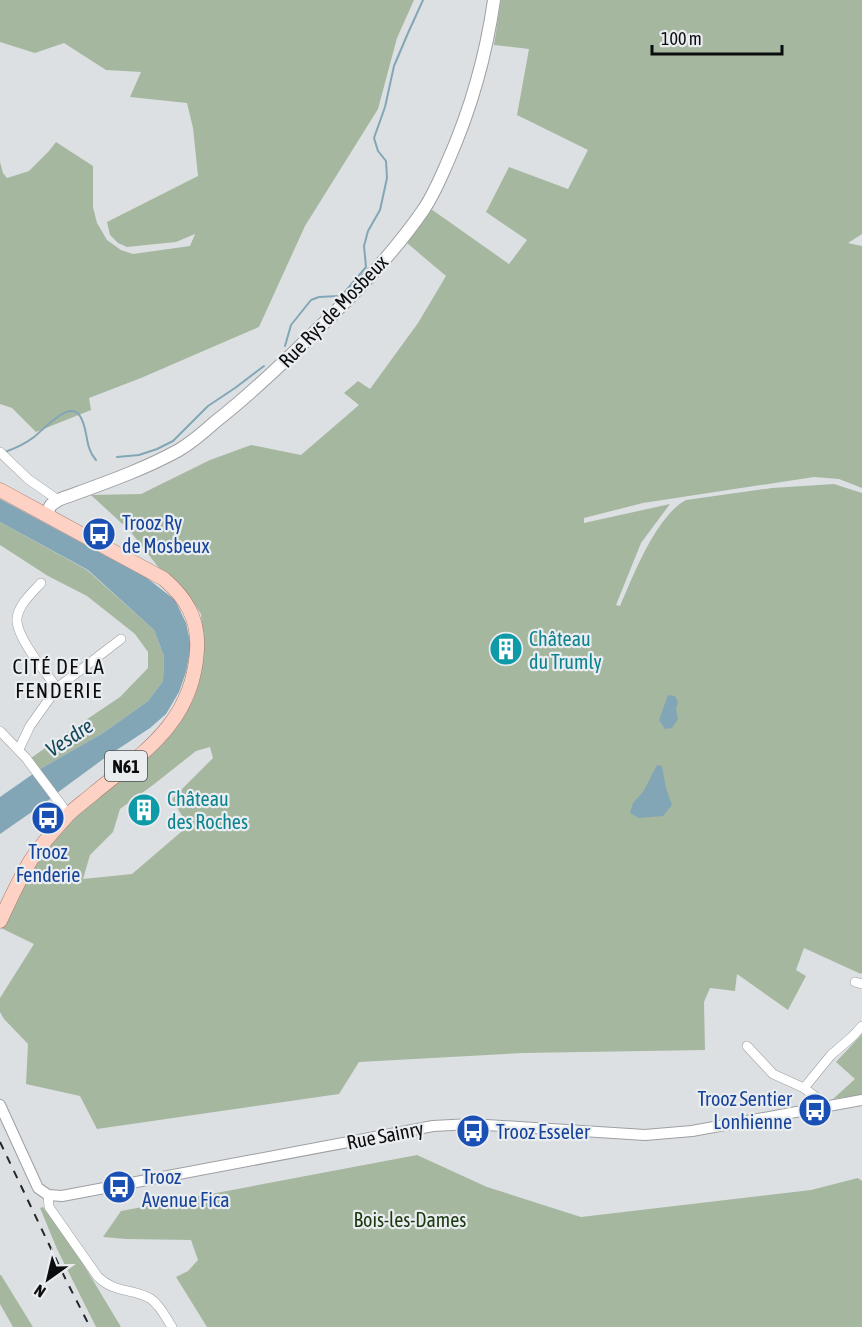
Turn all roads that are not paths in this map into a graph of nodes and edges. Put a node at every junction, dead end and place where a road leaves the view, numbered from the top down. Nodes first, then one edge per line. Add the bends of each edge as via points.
1 (494, 0) edge
2 (1, 453) edge
3 (0, 490) edge
4 (58, 500) junction
5 (46, 515) junction
6 (41, 583) dead end
7 (121, 639) dead end
8 (57, 688) junction
9 (0, 731) edge
10 (19, 749) junction
11 (63, 807) junction
12 (0, 904) edge
13 (0, 921) edge
14 (862, 1026) edge
15 (747, 1046) dead end
16 (804, 1088) junction
17 (862, 1100) edge
18 (0, 1105) edge
19 (826, 1105) junction
20 (48, 1195) junction
21 (172, 1327) edge

1 - 4 main road, Rue Rys de Mosbeux via 479,76 442,175 413,225 366,281 276,370 180,449 124,476
2 - 4 street
3 - 5 main road, N61
4 - 5 main road
5 - 11 main road, N61 via 175,588 190,610 198,642 194,679 177,713
6 - 8 street via 26,599 17,620 20,636
7 - 8 street
8 - 10 street
9 - 10 street
10 - 11 street
11 - 12 main road, N61 via 24,856
11 - 13 main road, N61
14 - 16 street
15 - 16 street via 773,1074
16 - 19 street
17 - 19 street, Rue Sainry
18 - 20 street via 38,1188
19 - 20 street, Rue Sainry via 692,1131 645,1135 471,1124 433,1126 63,1197
20 - 21 street via 49,1207 98,1277 119,1290 154,1301

